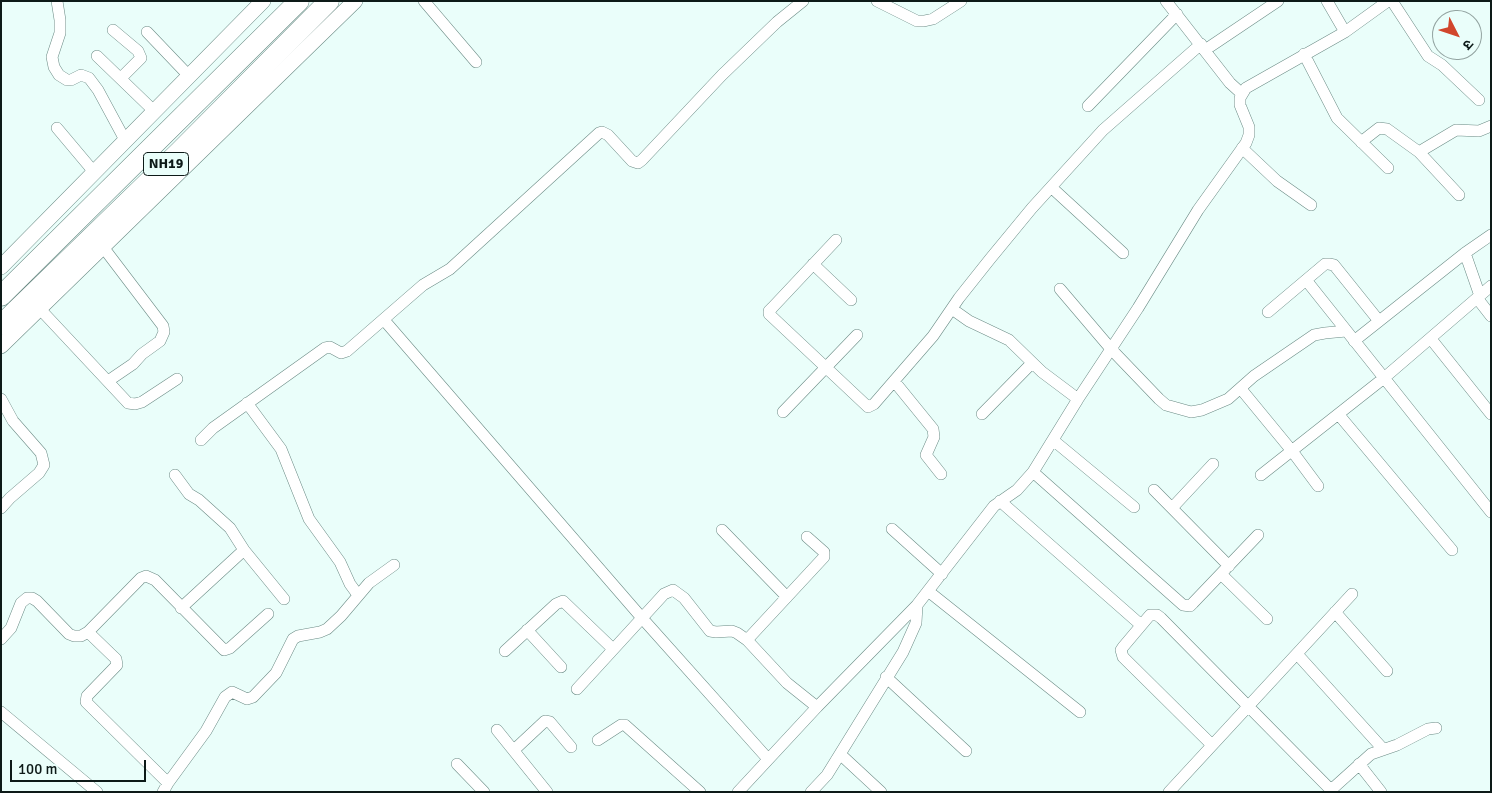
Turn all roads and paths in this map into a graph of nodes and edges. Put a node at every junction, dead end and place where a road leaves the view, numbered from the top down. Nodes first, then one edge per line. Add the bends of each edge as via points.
1 (57, 1) edge
2 (263, 1) edge
3 (299, 1) edge
4 (329, 1) edge
5 (355, 1) edge
6 (424, 1) edge
7 (803, 1) edge
8 (877, 1) edge
9 (961, 1) edge
10 (1166, 1) edge
11 (1278, 1) edge
12 (1327, 1) edge
13 (1388, 1) edge
14 (1392, 1) edge
15 (1259, 6) edge
16 (1177, 14) junction
17 (114, 30) dead end
18 (147, 32) dead end
19 (1345, 32) junction
20 (1203, 47) junction
21 (1304, 54) junction
22 (98, 56) dead end
23 (476, 62) dead end
24 (189, 76) junction
25 (121, 78) junction
26 (1241, 93) junction
27 (1480, 100) dead end
28 (1088, 106) dead end
29 (154, 111) junction
30 (1491, 126) edge
31 (57, 128) dead end
32 (125, 140) junction
33 (1361, 142) junction
34 (1242, 148) junction
35 (1419, 152) junction
36 (1388, 168) dead end
37 (94, 172) junction
38 (1051, 187) junction
39 (1459, 194) dead end
40 (1311, 205) dead end
41 (1491, 235) edge
42 (836, 240) dead end
43 (103, 247) junction
44 (1123, 253) dead end
45 (1465, 253) junction
46 (2, 264) edge
47 (813, 264) junction
48 (1306, 280) junction
49 (1491, 286) edge
50 (1060, 289) dead end
51 (1, 296) edge
52 (1479, 297) junction
53 (851, 300) dead end
54 (952, 308) junction
55 (40, 309) junction
56 (1268, 312) dead end
57 (1491, 316) edge
58 (384, 320) junction
59 (1379, 321) junction
60 (1, 325) edge
61 (1346, 331) junction
62 (857, 335) dead end
63 (1431, 339) junction
64 (1354, 341) junction
65 (1, 346) edge
66 (1111, 349) junction
67 (1032, 363) junction
68 (825, 368) junction
69 (177, 378) dead end
70 (1384, 378) junction
71 (108, 381) junction
72 (894, 381) junction
73 (1241, 389) junction
74 (1, 399) edge
75 (1078, 399) junction
76 (247, 403) junction
77 (783, 412) dead end
78 (982, 414) dead end
79 (1491, 414) edge
80 (1339, 415) junction
81 (201, 440) dead end
82 (1053, 440) junction
83 (1292, 451) junction
84 (1213, 464) dead end
85 (1033, 472) junction
86 (941, 474) dead end
87 (175, 475) dead end
88 (1261, 475) dead end
89 (1318, 486) dead end
90 (1154, 490) dead end
91 (1000, 501) junction
92 (1134, 507) dead end
93 (1, 508) edge
94 (1172, 508) junction
95 (1491, 512) edge
96 (892, 529) dead end
97 (722, 530) dead end
98 (1258, 535) dead end
99 (807, 537) dead end
100 (244, 550) junction
101 (1452, 550) dead end
102 (394, 565) dead end
103 (1229, 566) junction
104 (942, 574) junction
105 (1221, 574) junction
106 (928, 591) junction
107 (1352, 594) dead end
108 (358, 595) junction
109 (787, 597) junction
110 (284, 600) dead end
111 (917, 605) junction
112 (181, 608) junction
113 (1335, 612) junction
114 (268, 614) dead end
115 (642, 618) junction
116 (1267, 619) dead end
117 (1141, 625) junction
118 (528, 630) junction
119 (88, 632) junction
120 (1, 639) edge
121 (747, 640) junction
122 (613, 649) junction
123 (505, 651) dead end
124 (1296, 654) junction
125 (561, 667) dead end
126 (1387, 671) dead end
127 (886, 677) junction
128 (577, 689) dead end
129 (1248, 706) junction
130 (817, 707) junction
131 (1, 712) edge
132 (1080, 712) dead end
133 (1436, 728) dead end
134 (497, 730) dead end
135 (598, 740) dead end
136 (1212, 746) junction
137 (571, 747) dead end
138 (1383, 749) junction
139 (514, 750) junction
140 (966, 751) dead end
141 (840, 754) junction
142 (768, 759) junction
143 (457, 764) dead end
144 (1359, 764) junction
145 (165, 787) edge
146 (1331, 791) edge
147 (96, 792) edge
148 (484, 792) edge
149 (547, 792) edge
150 (700, 792) edge
151 (738, 792) edge
152 (812, 792) edge
153 (881, 792) edge
154 (1168, 792) edge
155 (1382, 792) edge

1 - 32 street via 60,32 52,57 54,67 67,80 81,75 89,78
2 - 24 street
3 - 51 highway, NH19
4 - 60 highway, NH19
5 - 43 street
6 - 23 street
7 - 58 street via 722,75 642,160 638,163 632,161 608,135 599,133 450,270 423,285
8 - 9 street via 917,21 924,21 933,19
10 - 16 street
11 - 15 street
12 - 19 street
13 - 19 street
14 - 27 street via 1428,56
15 - 20 street
16 - 20 street
16 - 28 street
17 - 25 street via 142,58
18 - 24 street
19 - 21 street
20 - 26 street
20 - 38 street via 1103,130
21 - 26 street
21 - 33 street via 1333,112
22 - 25 street
24 - 29 street
25 - 29 street
26 - 34 street via 1240,105 1249,127 1249,135
29 - 32 street
30 - 35 street via 1479,131 1456,130
31 - 37 street
32 - 37 street
33 - 35 street via 1383,127
33 - 36 street
34 - 40 street via 1277,181
34 - 66 street via 1198,210
35 - 39 street
37 - 46 street
38 - 44 street
38 - 54 street
41 - 45 street
42 - 47 street
43 - 55 street
43 - 71 street via 163,326 164,332 160,341
45 - 52 street
45 - 59 street
47 - 53 street
47 - 68 street via 769,314
48 - 56 street
48 - 59 street via 1325,264 1334,265
48 - 61 street
49 - 52 street
50 - 66 street
52 - 57 street
52 - 63 street
54 - 67 street via 969,321 1004,337
54 - 72 street via 934,336
55 - 65 street
55 - 71 street
58 - 76 street via 347,351 341,353 324,348
58 - 115 street
59 - 64 street
61 - 64 street
61 - 73 street via 1314,335 1254,376
62 - 68 street
63 - 70 street
63 - 79 street
64 - 70 street
66 - 73 street via 1159,399 1178,409 1202,410 1228,399
66 - 75 street
67 - 75 street
67 - 78 street
68 - 72 street via 868,407
68 - 77 street
69 - 71 street via 135,404 128,403
70 - 80 street
70 - 95 street
72 - 86 street via 934,433 926,455
73 - 83 street
74 - 93 street via 13,421 41,453 44,465
75 - 82 street
76 - 81 street
76 - 108 street via 281,449 309,519 340,562
80 - 83 street
80 - 101 street
82 - 85 street
82 - 92 street
83 - 88 street
83 - 89 street
84 - 94 street
85 - 91 street via 1017,490
85 - 105 street via 1183,605 1193,604
87 - 100 street via 186,491 226,524
90 - 94 street
91 - 104 street
91 - 117 street
94 - 103 street
96 - 104 street
97 - 109 street
98 - 103 street
99 - 109 street via 825,555
100 - 110 street
100 - 112 street
102 - 108 street
103 - 105 street
104 - 106 street
105 - 116 street
106 - 111 street
106 - 132 street
107 - 113 street
108 - 145 street via 327,629 293,639 276,673 253,697 247,699 232,692 225,697 206,731
109 - 121 street
111 - 127 street via 913,632
111 - 130 street
112 - 114 street via 224,650
112 - 119 street via 155,580 146,576
113 - 124 street
113 - 126 street
115 - 121 street via 664,594 673,590 684,598 710,631 732,630
115 - 122 street
115 - 142 street
117 - 129 street via 1150,615 1162,618
117 - 136 street via 1123,647 1123,656
118 - 122 street via 563,601
118 - 123 street
118 - 125 street
119 - 120 street via 81,636 69,634 37,601 27,598 21,603 11,628
119 - 145 street via 117,662 116,668 87,696 86,702
121 - 130 street via 787,683
122 - 128 street
124 - 129 street
124 - 138 street
127 - 140 street
127 - 141 street
129 - 136 street
129 - 146 street
130 - 142 street
131 - 147 street
133 - 138 street
134 - 139 street
135 - 150 street via 625,725
136 - 154 street
137 - 139 street via 550,722 545,721
138 - 144 street
139 - 149 street
141 - 152 street
141 - 153 street
142 - 151 street
143 - 148 street
144 - 146 street
144 - 155 street

